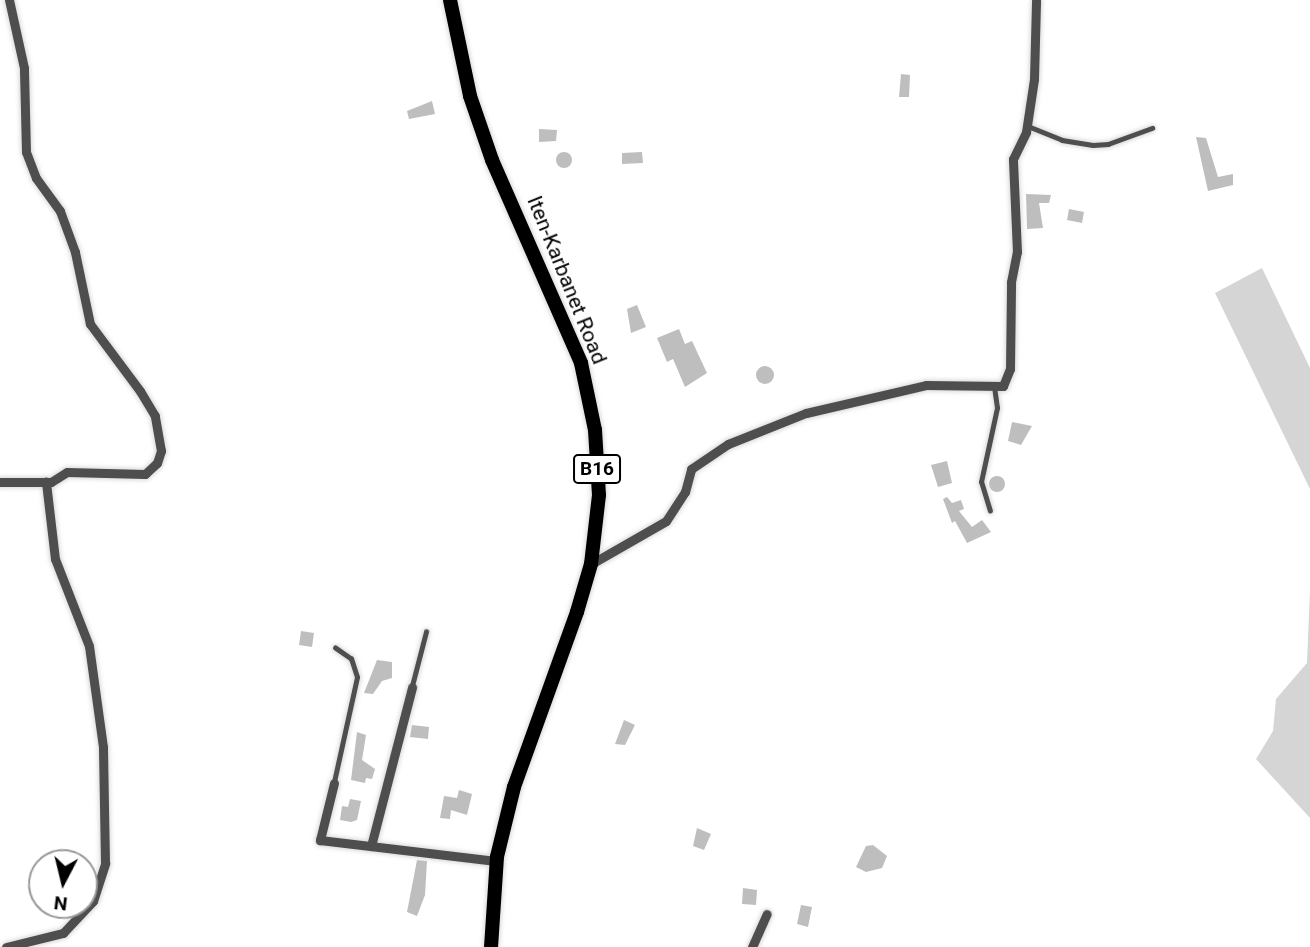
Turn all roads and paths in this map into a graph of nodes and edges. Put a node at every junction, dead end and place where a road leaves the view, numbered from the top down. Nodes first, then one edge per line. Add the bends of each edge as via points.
1 (9, 0) edge
2 (450, 0) edge
3 (1035, 0) edge
4 (1027, 125) junction
5 (1152, 128) dead end
6 (994, 387) junction
7 (0, 482) edge
8 (46, 482) junction
9 (990, 511) dead end
10 (591, 564) junction
11 (426, 632) dead end
12 (335, 648) dead end
13 (412, 687) joint
14 (334, 783) joint
15 (371, 846) junction
16 (496, 861) junction
17 (767, 914) dead end
18 (6, 947) edge
19 (491, 947) edge
20 (752, 947) edge

1 - 8 street via 24,68 26,152 36,178 60,211 75,252 90,324 140,391 160,436 157,463 145,474 67,472
2 - 10 main road, Iten-Karbanet Road / B16 via 470,96 492,160 581,363 595,430 599,495
3 - 4 street via 1034,79
4 - 5 lane via 1062,140 1093,145
4 - 6 street via 1013,159 1017,252 1011,282 1010,369 1003,386
6 - 9 lane via 997,408 981,482
6 - 10 street via 926,385 806,413 728,444 691,469 685,492 666,521
7 - 8 street
8 - 18 street via 55,559 89,646 103,747 105,863 93,901 63,933
10 - 16 main road, Iten-Karbanet Road / B16 via 514,787
11 - 13 lane
12 - 14 lane via 351,659 357,677
13 - 15 street
14 - 15 street via 320,840
15 - 16 street
16 - 19 main road, Iten-Karbanet Road / B16
17 - 20 street

